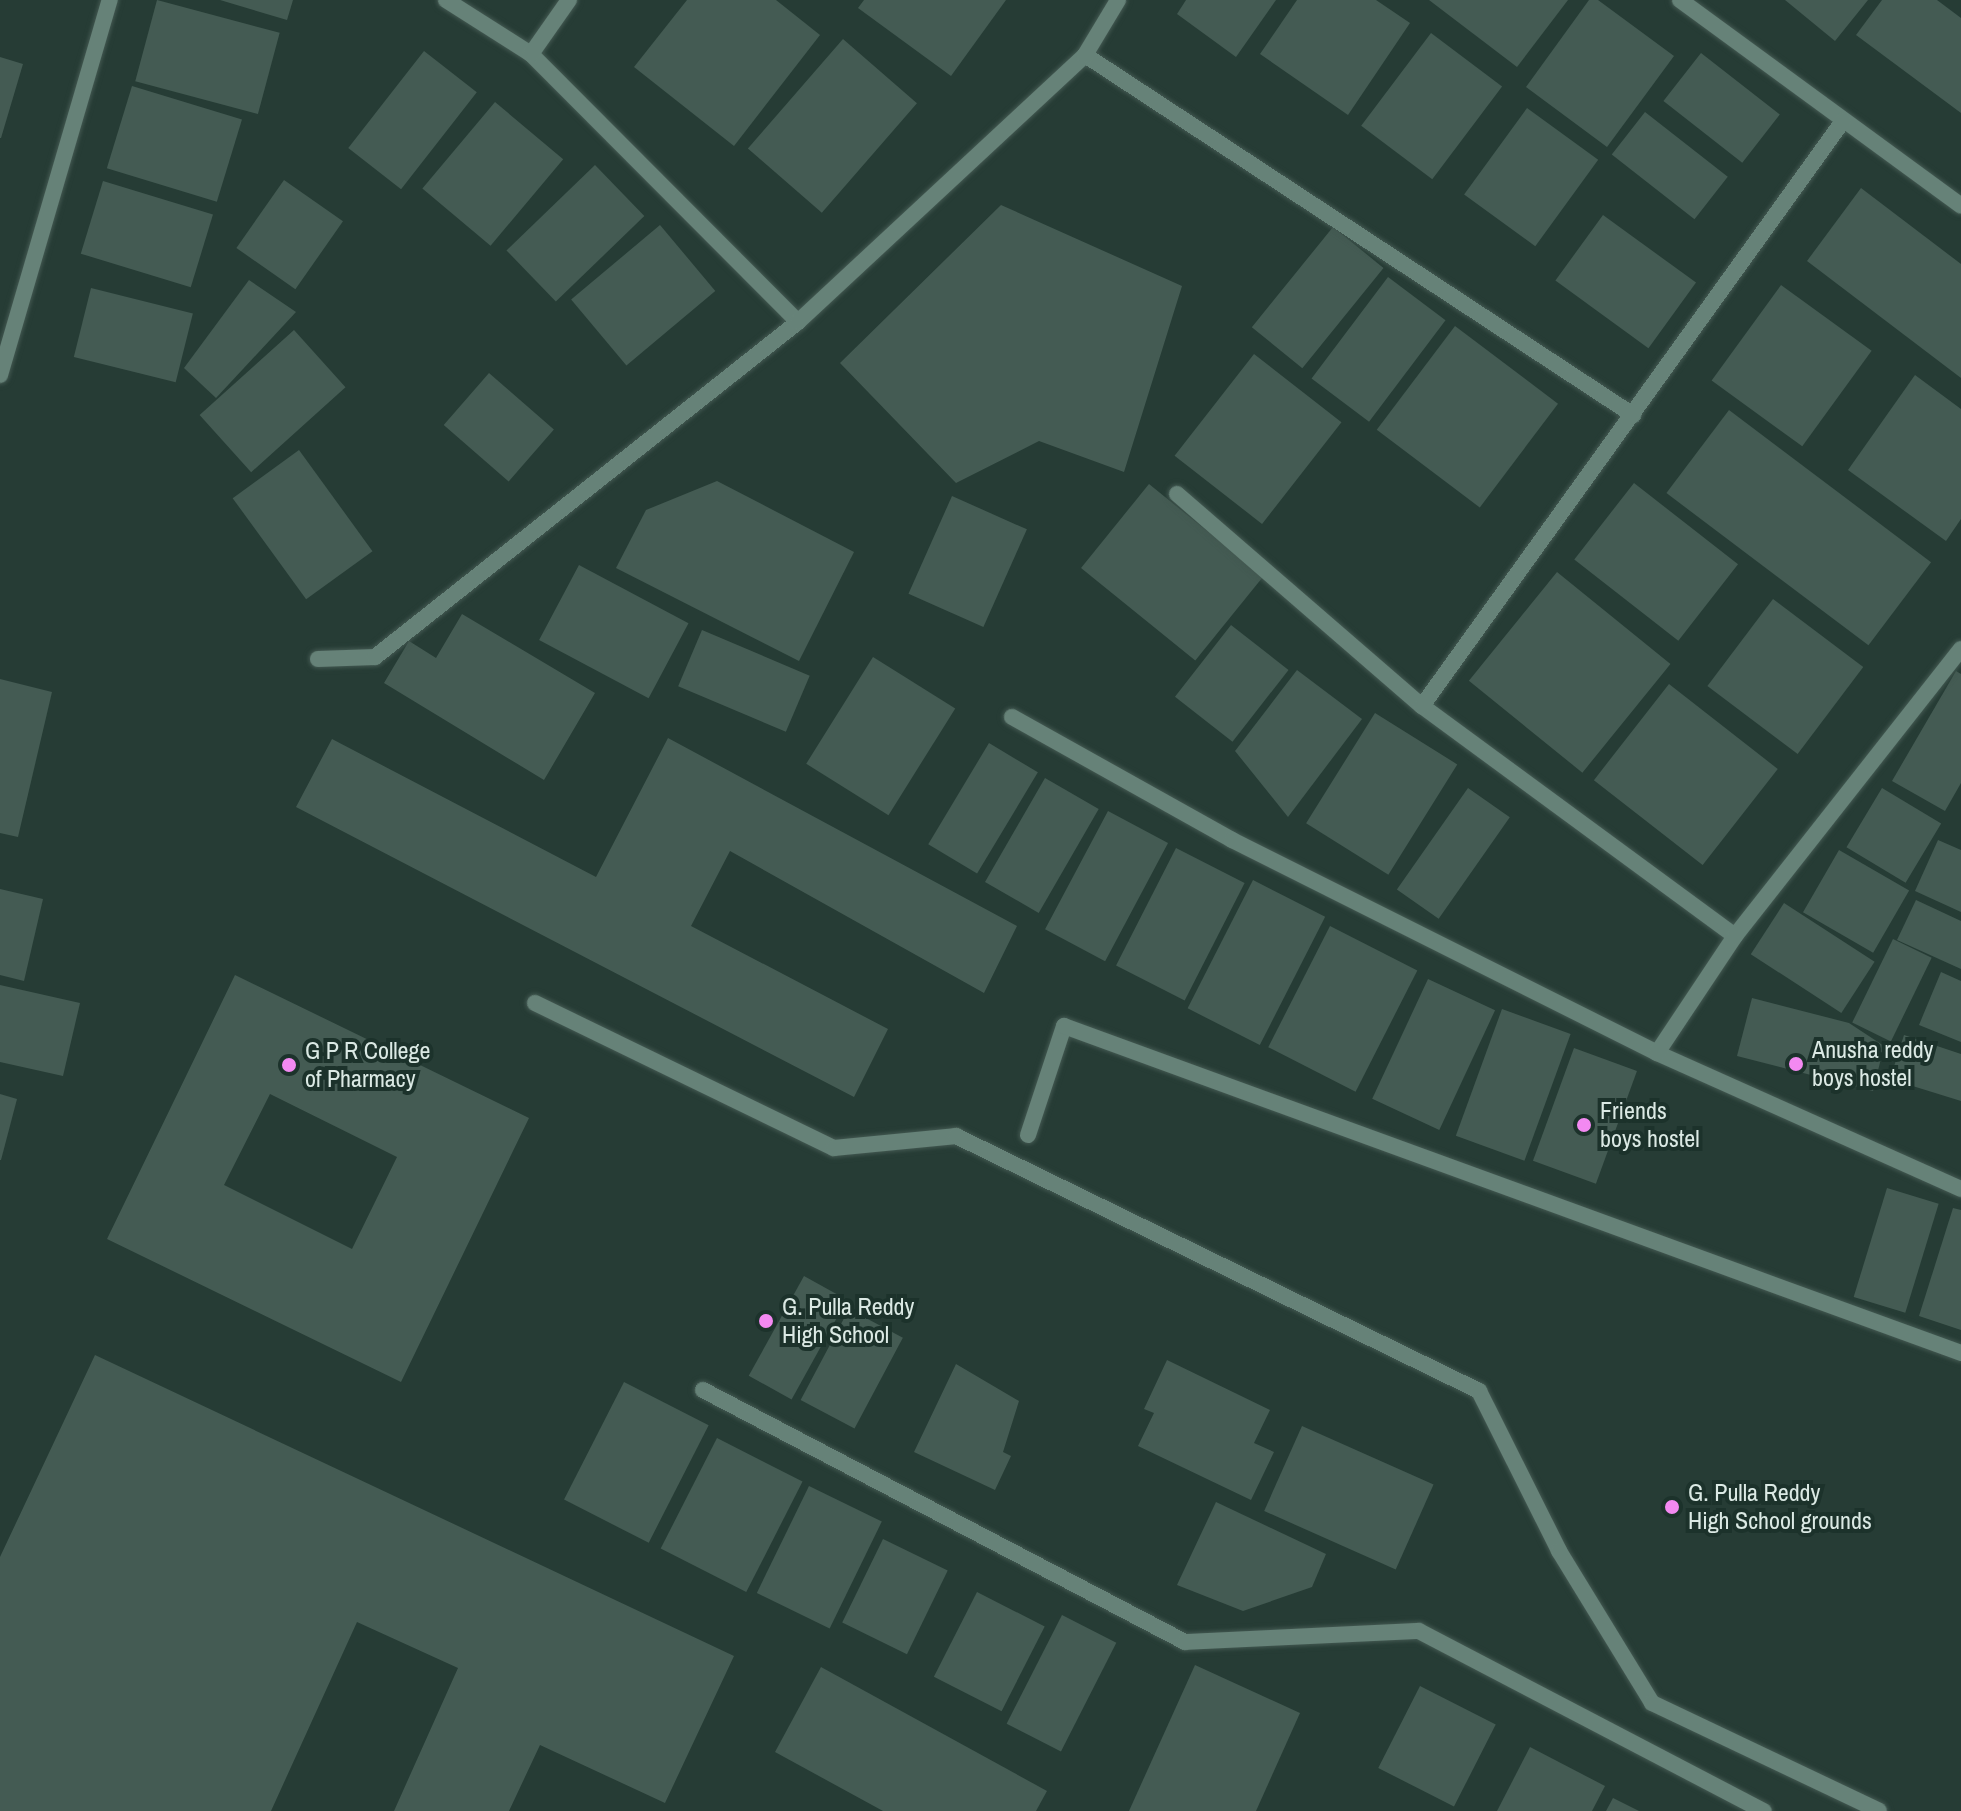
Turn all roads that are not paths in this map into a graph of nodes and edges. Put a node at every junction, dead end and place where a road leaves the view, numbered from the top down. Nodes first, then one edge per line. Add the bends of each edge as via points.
1 (110, 0) edge
2 (446, 0) edge
3 (569, 0) edge
4 (1118, 0) edge
5 (1680, 0) edge
6 (531, 54) junction
7 (1085, 55) junction
8 (1843, 121) junction
9 (1961, 206) edge
10 (798, 322) junction
11 (0, 375) edge
12 (1633, 415) junction
13 (1177, 494) dead end
14 (1961, 649) edge
15 (318, 659) dead end
16 (1422, 706) junction
17 (1012, 717) dead end
18 (1735, 936) junction
19 (535, 1003) dead end
20 (1657, 1053) junction
21 (1028, 1135) dead end
22 (1961, 1189) edge
23 (1961, 1353) edge
24 (703, 1390) dead end
25 (1737, 1804) edge
26 (1764, 1811) edge
27 (1879, 1811) edge

1 - 11 street
2 - 6 street
3 - 6 street
4 - 7 street
5 - 8 street
6 - 10 street
7 - 10 street
7 - 12 street
8 - 9 street
8 - 12 street
10 - 15 street via 375,657
12 - 16 street
13 - 16 street
14 - 18 street
16 - 18 street
17 - 20 street via 1232,840
18 - 20 street
19 - 27 street via 834,1148 956,1136 1479,1391 1559,1551 1652,1703
20 - 22 street
21 - 23 street via 1064,1026
24 - 25 street via 1185,1642 1419,1631
25 - 26 street

